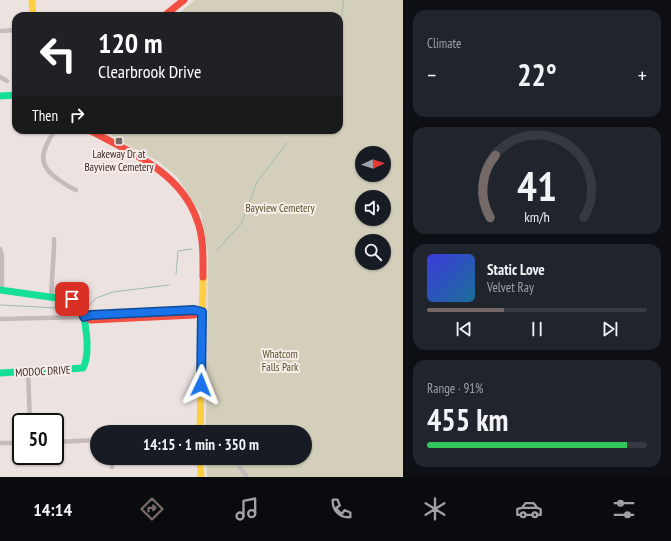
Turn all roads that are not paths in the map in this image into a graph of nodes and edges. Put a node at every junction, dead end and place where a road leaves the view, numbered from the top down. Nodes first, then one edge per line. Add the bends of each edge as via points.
1 (32, 0) edge
2 (184, 0) edge
3 (33, 12) edge
4 (169, 12) edge
5 (12, 30) edge
6 (0, 31) edge
7 (0, 77) edge
8 (7, 82) dead end
9 (12, 95) edge
10 (0, 96) edge
11 (53, 134) edge
12 (96, 134) edge
13 (76, 190) dead end
14 (54, 239) dead end
15 (0, 249) edge
16 (1, 290) edge
17 (51, 296) junction
18 (202, 312) junction
19 (84, 317) junction
20 (0, 319) edge
21 (28, 371) junction
22 (0, 373) edge
23 (30, 413) edge
24 (200, 425) edge
25 (90, 440) edge
26 (64, 442) edge
27 (0, 443) edge
28 (12, 443) edge
29 (201, 465) edge
30 (238, 465) edge
31 (202, 477) edge
32 (247, 477) edge

1 - 3 street
2 - 4 street
5 - 6 street
7 - 8 street
9 - 10 street
11 - 13 street via 42,156 43,163 50,174
12 - 18 street via 156,167 178,188 187,201 197,220 201,238
14 - 17 street
15 - 16 street
16 - 17 street
17 - 19 street via 78,300
18 - 19 street via 194,315 91,320
18 - 24 street
19 - 20 street
19 - 21 street, MODOC DRIVE via 86,363 82,368
21 - 22 street, MODOC DRIVE
21 - 23 street
25 - 26 street
27 - 28 street
29 - 31 street
30 - 32 street

